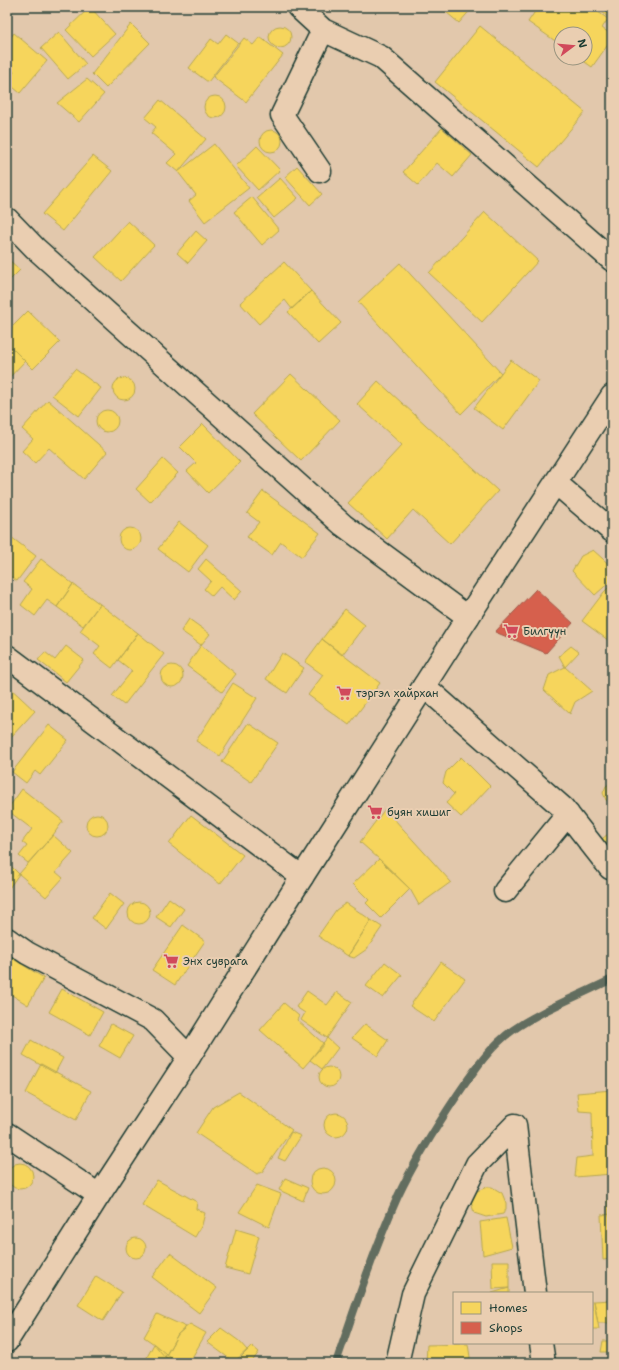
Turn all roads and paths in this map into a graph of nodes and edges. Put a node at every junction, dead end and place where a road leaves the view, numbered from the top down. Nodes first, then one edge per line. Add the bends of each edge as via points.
1 (298, 7) edge
2 (323, 30) junction
3 (320, 171) dead end
4 (7, 219) edge
5 (612, 260) edge
6 (612, 396) edge
7 (556, 483) junction
8 (612, 531) edge
9 (468, 617) junction
10 (7, 656) edge
11 (424, 686) junction
12 (568, 814) junction
13 (610, 868) dead end
14 (302, 877) junction
15 (505, 891) dead end
16 (7, 939) edge
17 (190, 1057) junction
18 (7, 1134) edge
19 (99, 1196) junction
20 (535, 1292) edge
21 (10, 1329) edge
22 (541, 1344) edge
23 (397, 1363) edge
24 (544, 1363) edge

1 - 2 street
2 - 3 street via 282,115
2 - 5 street via 381,57
4 - 9 street via 41,254 342,525
6 - 7 street
7 - 8 street
7 - 9 street
9 - 11 street
10 - 14 street
11 - 12 street
11 - 14 street
12 - 13 street
12 - 15 street
14 - 17 street
16 - 17 street via 27,953 153,1020
17 - 19 street
18 - 19 street
19 - 21 street
20 - 23 street via 515,1125 476,1164 414,1294
22 - 24 street

